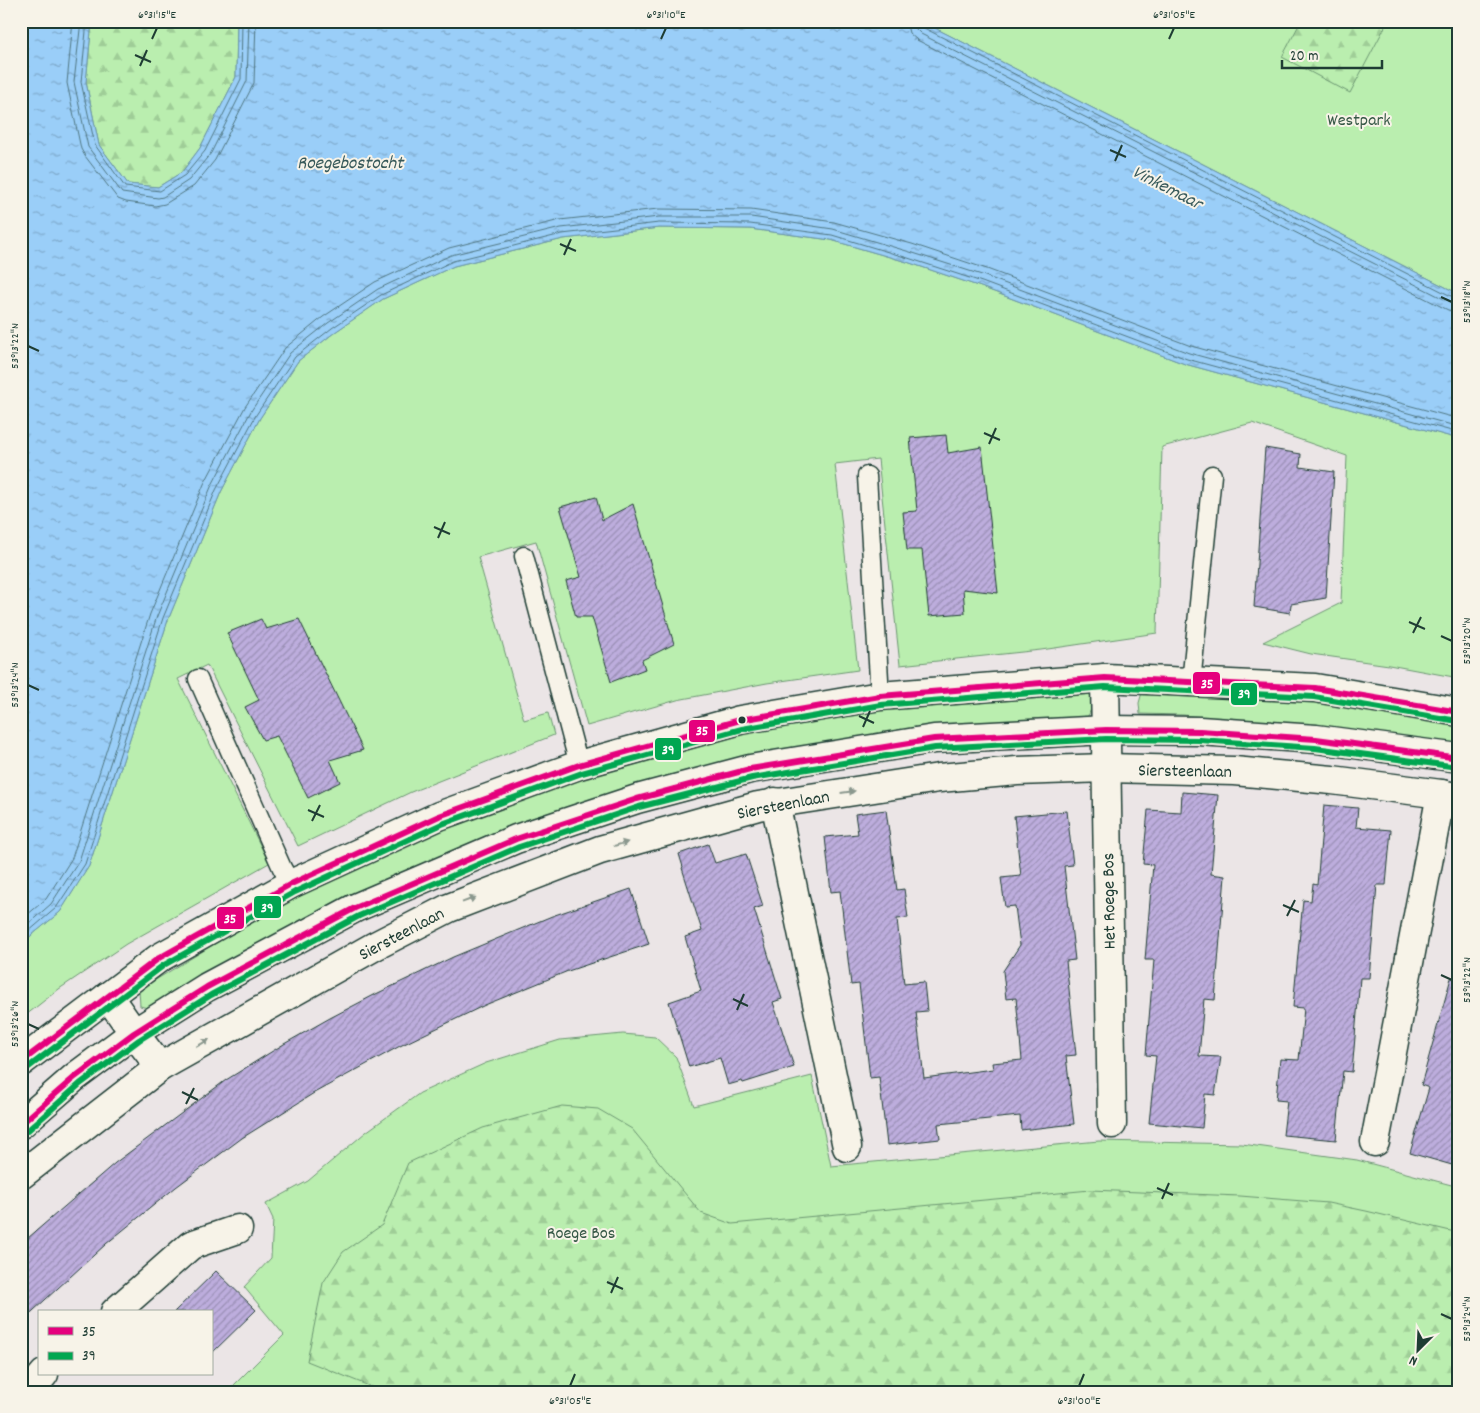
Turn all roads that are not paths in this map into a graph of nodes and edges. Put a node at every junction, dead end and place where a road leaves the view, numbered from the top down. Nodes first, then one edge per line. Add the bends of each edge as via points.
1 (1212, 475) dead end
2 (867, 476) dead end
3 (524, 556) dead end
4 (1105, 678) junction
5 (198, 679) dead end
6 (1190, 683) junction
7 (880, 696) junction
8 (1459, 712) edge
9 (1106, 730) junction
10 (1459, 758) edge
11 (580, 765) junction
12 (1106, 768) junction
13 (1450, 796) edge
14 (775, 802) junction
15 (291, 884) junction
16 (108, 996) junction
17 (134, 1033) junction
18 (21, 1062) edge
19 (160, 1067) junction
20 (21, 1124) edge
21 (1112, 1124) dead end
22 (1375, 1142) dead end
23 (848, 1146) dead end
24 (21, 1175) edge
25 (238, 1229) dead end
26 (117, 1310) edge
27 (42, 1376) edge
28 (29, 1392) edge

1 - 6 lane
2 - 7 lane
3 - 11 lane
4 - 6 main road
4 - 7 main road
4 - 9 main road, Het Roege Bos
5 - 15 lane
6 - 8 main road via 1315,688
7 - 11 main road via 740,720
9 - 10 main road via 1200,731 1316,739
9 - 12 main road, Het Roege Bos
9 - 17 main road via 934,739 750,769 637,799 516,839 355,908 207,987
11 - 15 main road via 439,816
12 - 13 main road, Siersteenlaan via 1234,771
14 -> 12 main road, Siersteenlaan via 938,778
12 - 21 main road, Het Roege Bos
13 - 22 main road
19 -> 14 main road, Siersteenlaan via 449,908 600,850
14 - 23 main road
15 - 16 main road via 159,958
16 - 17 main road
16 - 18 main road
17 - 19 main road
17 - 20 main road via 75,1077
19 - 24 main road, Siersteenlaan
25 - 26 main road via 191,1245
27 - 28 main road

